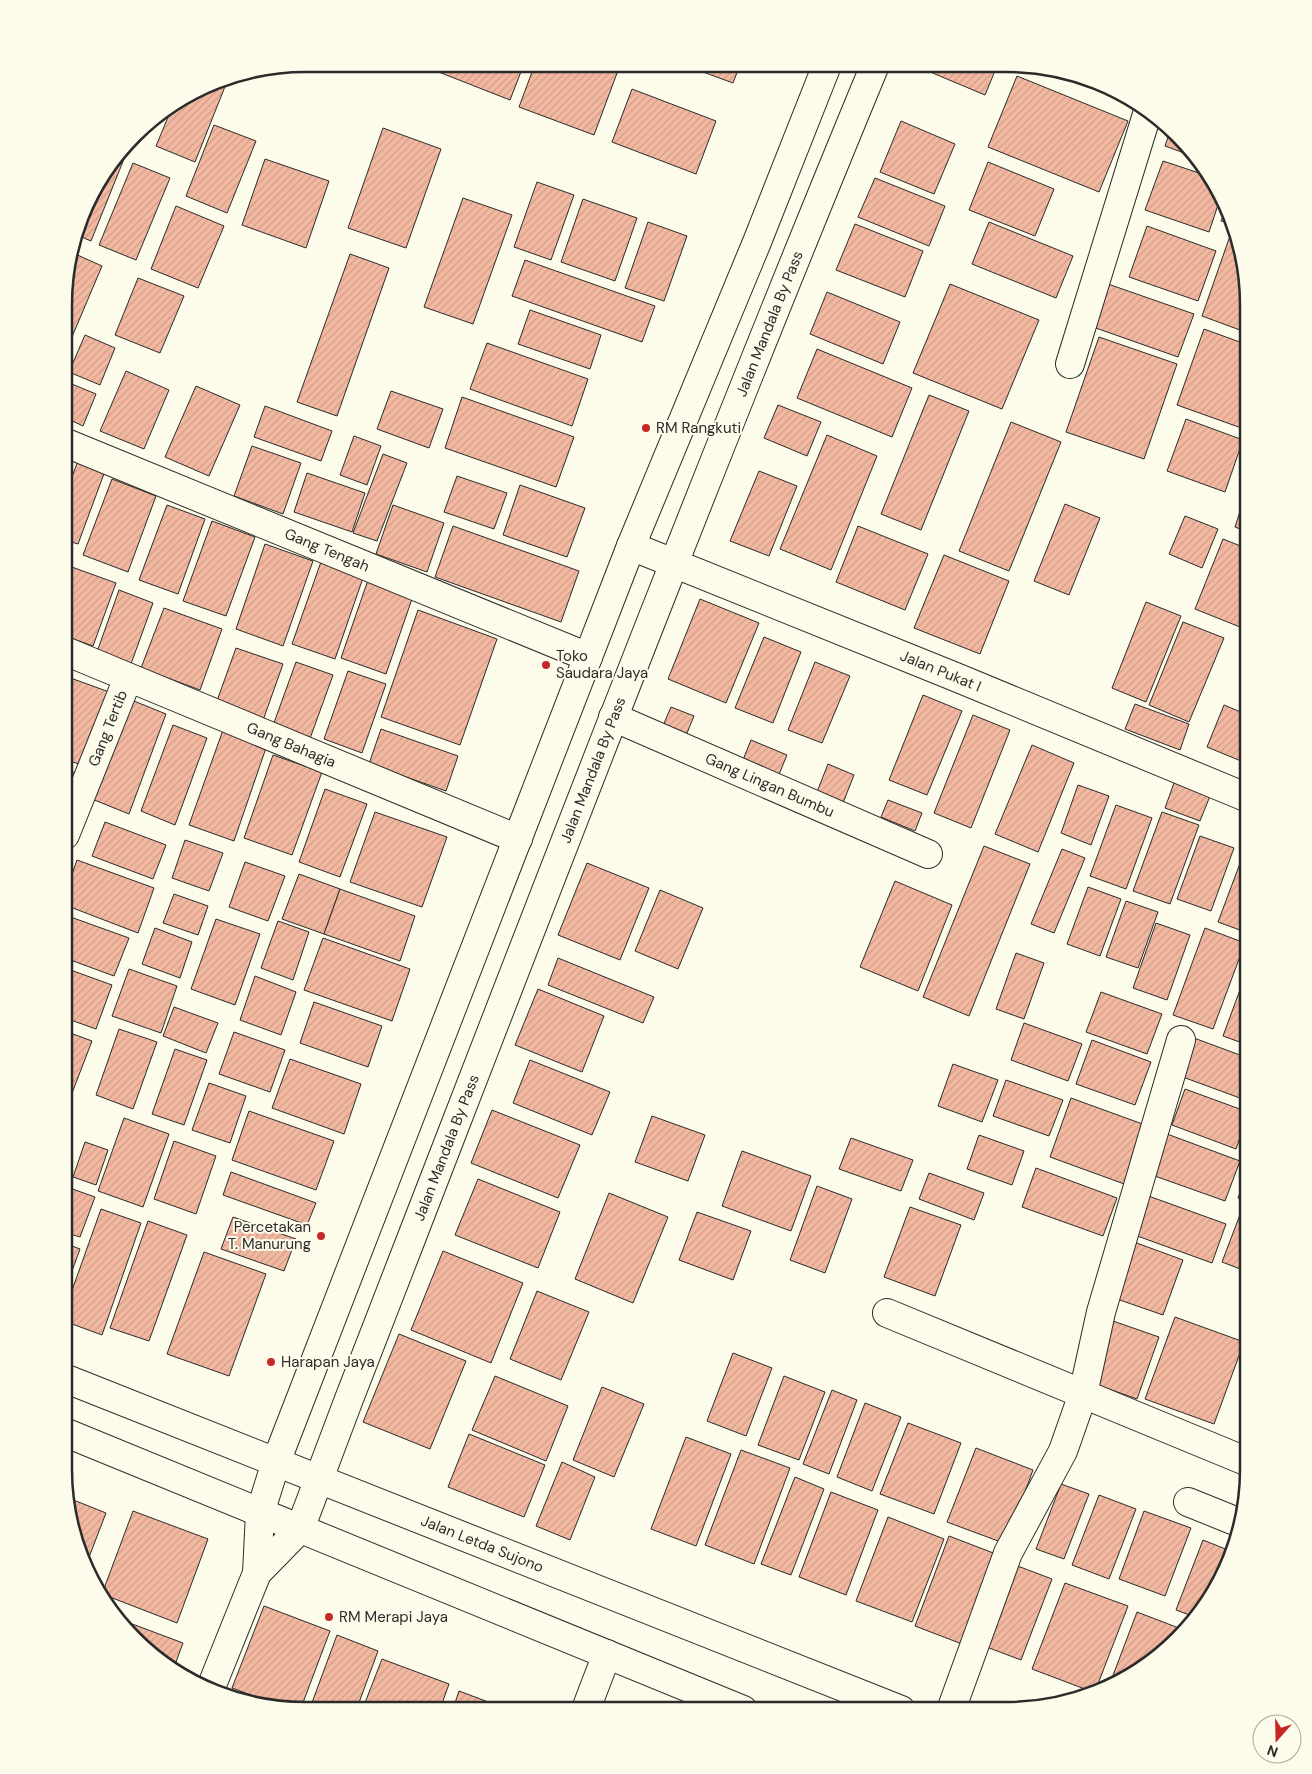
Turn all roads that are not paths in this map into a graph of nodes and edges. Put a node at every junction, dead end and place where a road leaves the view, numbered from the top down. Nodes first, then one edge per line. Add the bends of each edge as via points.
1 (824, 72) edge
2 (872, 72) edge
3 (1145, 119) edge
4 (1070, 364) dead end
5 (72, 445) edge
6 (631, 546) junction
7 (673, 564) junction
8 (72, 655) edge
9 (588, 657) junction
10 (128, 678) junction
11 (613, 717) junction
12 (1240, 795) edge
13 (72, 818) edge
14 (518, 839) junction
15 (928, 854) dead end
16 (1181, 1040) dead end
17 (887, 1313) dead end
18 (72, 1381) edge
19 (1083, 1394) junction
20 (72, 1435) edge
21 (1240, 1459) edge
22 (276, 1462) junction
23 (320, 1479) junction
24 (1188, 1502) dead end
25 (260, 1512) junction
26 (1234, 1521) edge
27 (300, 1528) junction
28 (257, 1573) junction
29 (607, 1654) junction
30 (213, 1682) edge
31 (589, 1702) edge
32 (724, 1702) edge
33 (881, 1702) edge
34 (953, 1702) edge

1 - 6 main road
2 - 7 main road, Jalan Mandala By Pass
3 - 4 main road
5 - 9 main road, Gang Tengah
6 - 7 main road, Jalan Pukat I
6 - 9 main road
7 - 11 main road, Jalan Mandala By Pass
7 - 12 main road, Jalan Pukat I
8 - 10 main road, Gang Bahagia
9 - 14 main road
10 - 13 main road, Gang Tertib
10 - 14 main road, Gang Bahagia
11 - 15 main road, Gang Lingan Bumbu
11 - 23 main road, Jalan Mandala By Pass
14 - 22 main road
16 - 19 main road via 1101,1312
17 - 19 main road
18 - 22 main road, Jalan Letda Sujono
19 - 21 main road
19 - 34 main road via 1063,1451 1008,1554
20 - 25 main road
22 - 23 main road, Jalan Letda Sujono
22 - 25 main road
23 - 27 main road, Jalan Mandala By Pass
23 - 33 main road, Jalan Letda Sujono
24 - 26 main road
25 - 27 main road
25 - 28 main road
27 - 28 main road
27 - 29 main road
28 - 30 main road
29 - 31 main road
29 - 32 main road

